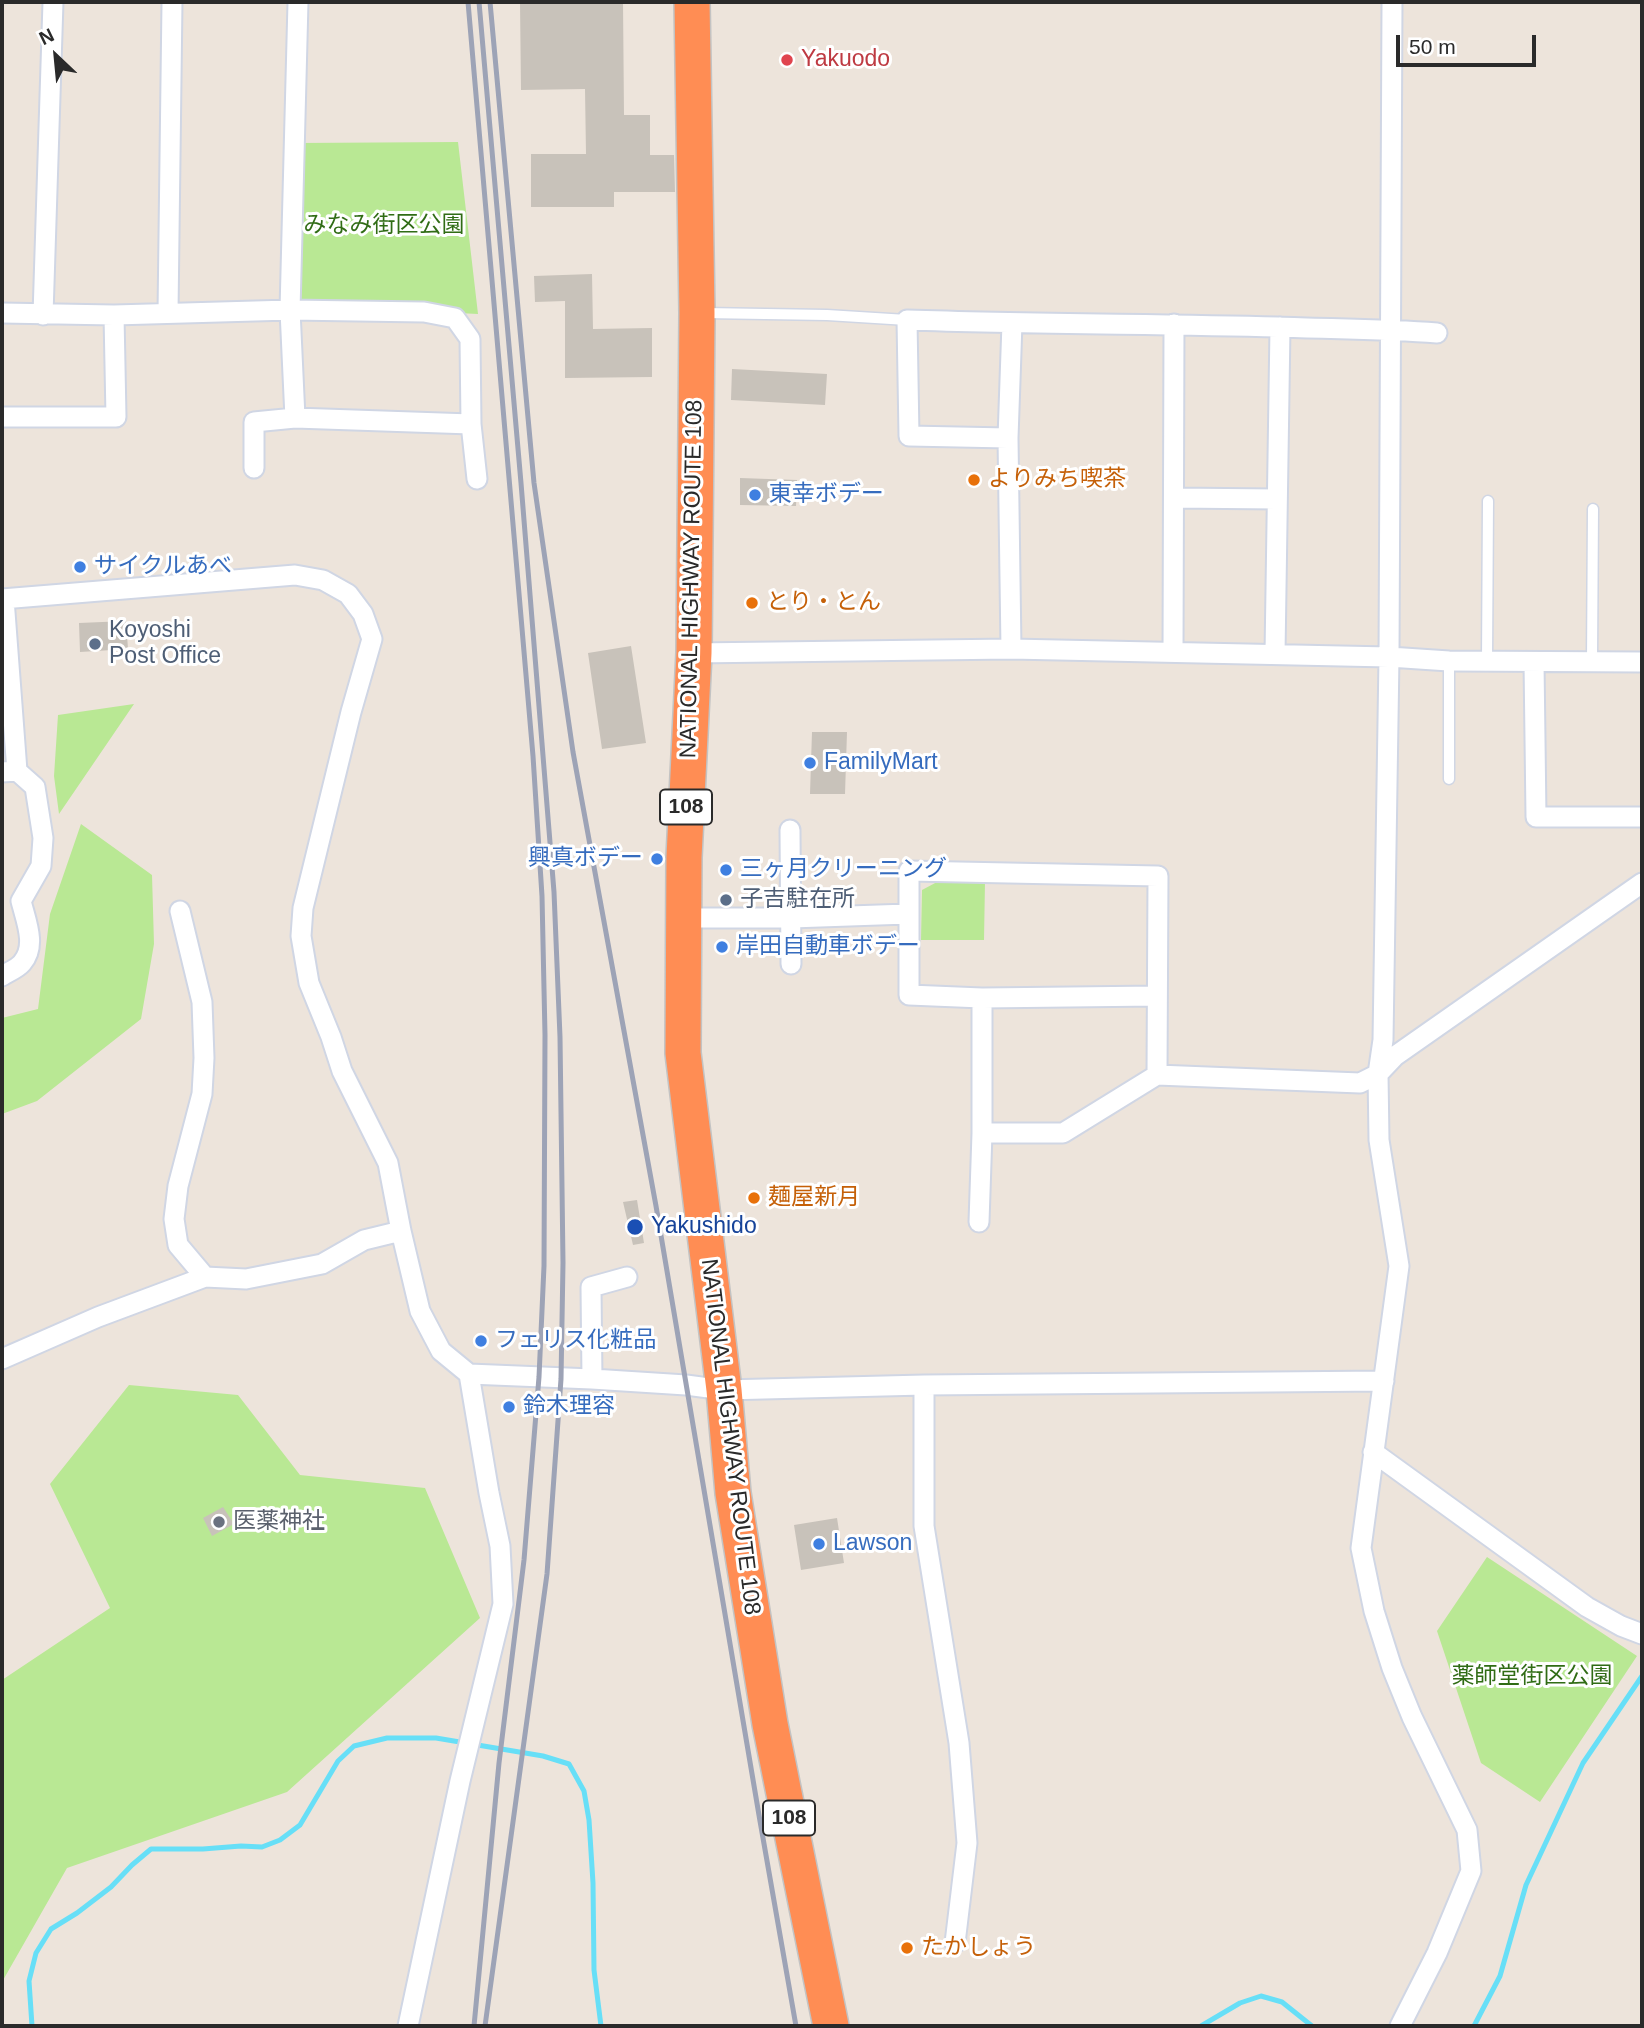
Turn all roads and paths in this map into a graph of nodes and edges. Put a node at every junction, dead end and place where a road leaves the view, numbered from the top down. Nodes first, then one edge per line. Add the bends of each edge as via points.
1 (53, 2) edge
2 (172, 2) edge
3 (298, 2) edge
4 (692, 2) edge
5 (1392, 2) edge
6 (290, 310) junction
7 (168, 312) junction
8 (2, 313) edge
9 (698, 313) junction
10 (43, 315) junction
11 (114, 315) junction
12 (906, 320) junction
13 (1012, 323) junction
14 (1174, 324) junction
15 (1280, 327) junction
16 (1390, 329) junction
17 (1437, 332) dead end
18 (2, 417) edge
19 (295, 418) junction
20 (471, 424) junction
21 (1008, 438) junction
22 (254, 468) dead end
23 (477, 479) dead end
24 (1174, 498) junction
25 (1277, 499) junction
26 (1488, 501) dead end
27 (1593, 509) dead end
28 (3, 599) edge
29 (1010, 649) junction
30 (1173, 652) junction
31 (694, 653) junction
32 (1275, 654) junction
33 (1389, 657) junction
34 (1449, 661) junction
35 (1487, 661) junction
36 (1534, 662) junction
37 (1592, 662) junction
38 (1642, 662) edge
39 (9, 771) edge
40 (1449, 779) dead end
41 (1642, 817) edge
42 (790, 830) dead end
43 (1642, 883) edge
44 (180, 911) dead end
45 (908, 914) junction
46 (683, 918) junction
47 (791, 918) junction
48 (791, 964) dead end
49 (2, 976) edge
50 (1157, 996) junction
51 (982, 998) junction
52 (1378, 1074) junction
53 (1157, 1075) junction
54 (982, 1133) junction
55 (979, 1222) dead end
56 (401, 1231) junction
57 (205, 1277) junction
58 (627, 1277) dead end
59 (2, 1359) edge
60 (469, 1374) junction
61 (592, 1378) junction
62 (1384, 1381) junction
63 (923, 1385) junction
64 (724, 1390) junction
65 (1373, 1452) junction
66 (1642, 1634) edge
67 (954, 1943) dead end
68 (408, 2026) edge
69 (831, 2026) edge
70 (1400, 2026) edge

1 - 10 street
2 - 7 street
3 - 6 street
4 - 9 highway, NATIONAL HIGHWAY ROUTE 108 / 108
5 - 16 street
6 - 7 street
6 - 19 street
6 - 20 street via 455,318 470,339
7 - 11 street
8 - 10 street
9 - 12 lane
9 - 31 highway, NATIONAL HIGHWAY ROUTE 108 / 108
10 - 11 street
11 - 18 street via 116,416
12 - 13 street
12 - 21 street via 909,436
13 - 14 street
13 - 21 street
14 - 15 street
14 - 24 street
15 - 16 street
15 - 25 street
16 - 17 street
16 - 33 street
19 - 20 street
19 - 22 street via 254,422
20 - 23 street
21 - 29 street
24 - 25 street
24 - 30 street
25 - 32 street
26 - 35 lane
27 - 37 lane
28 - 39 street
28 - 56 street via 295,575 331,584 348,594 363,614 373,639 303,908 301,936 309,983 342,1071 388,1163
29 - 30 street
29 - 31 street
30 - 32 street
31 - 46 highway, NATIONAL HIGHWAY ROUTE 108 / 108
32 - 33 street
33 - 34 street
33 - 52 street via 1383,1040
34 - 35 street
34 - 40 lane
35 - 36 street
36 - 37 street
36 - 41 street via 1535,817
37 - 38 street
39 - 49 street via 35,788 43,838 41,866 21,901 29,951 21,965
42 - 47 street
43 - 52 street via 1395,1056
44 - 57 street via 202,1002 204,1058 202,1094 174,1219 178,1245
45 - 47 street
45 - 50 street via 909,871 1158,877
45 - 51 street via 909,995
46 - 47 street
46 - 64 highway, NATIONAL HIGHWAY ROUTE 108 / 108 via 683,1053
47 - 48 street
50 - 51 street
50 - 53 street
51 - 54 street
52 - 53 street via 1360,1083
52 - 62 street via 1379,1140 1399,1266
53 - 54 street via 1063,1133
54 - 55 street
56 - 57 street via 364,1240 322,1264 246,1279
56 - 60 street via 420,1311 441,1351
57 - 59 street
58 - 61 street via 590,1287
60 - 61 street
60 - 68 street via 500,1546 503,1604
61 - 64 street
62 - 63 street
62 - 65 street
63 - 64 street
63 - 67 street via 924,1527 959,1743 967,1843
64 - 69 highway, NATIONAL HIGHWAY ROUTE 108 / 108 via 733,1493 770,1724
65 - 66 street via 1587,1607
65 - 70 street via 1361,1548 1374,1611 1412,1717 1467,1830 1471,1871

